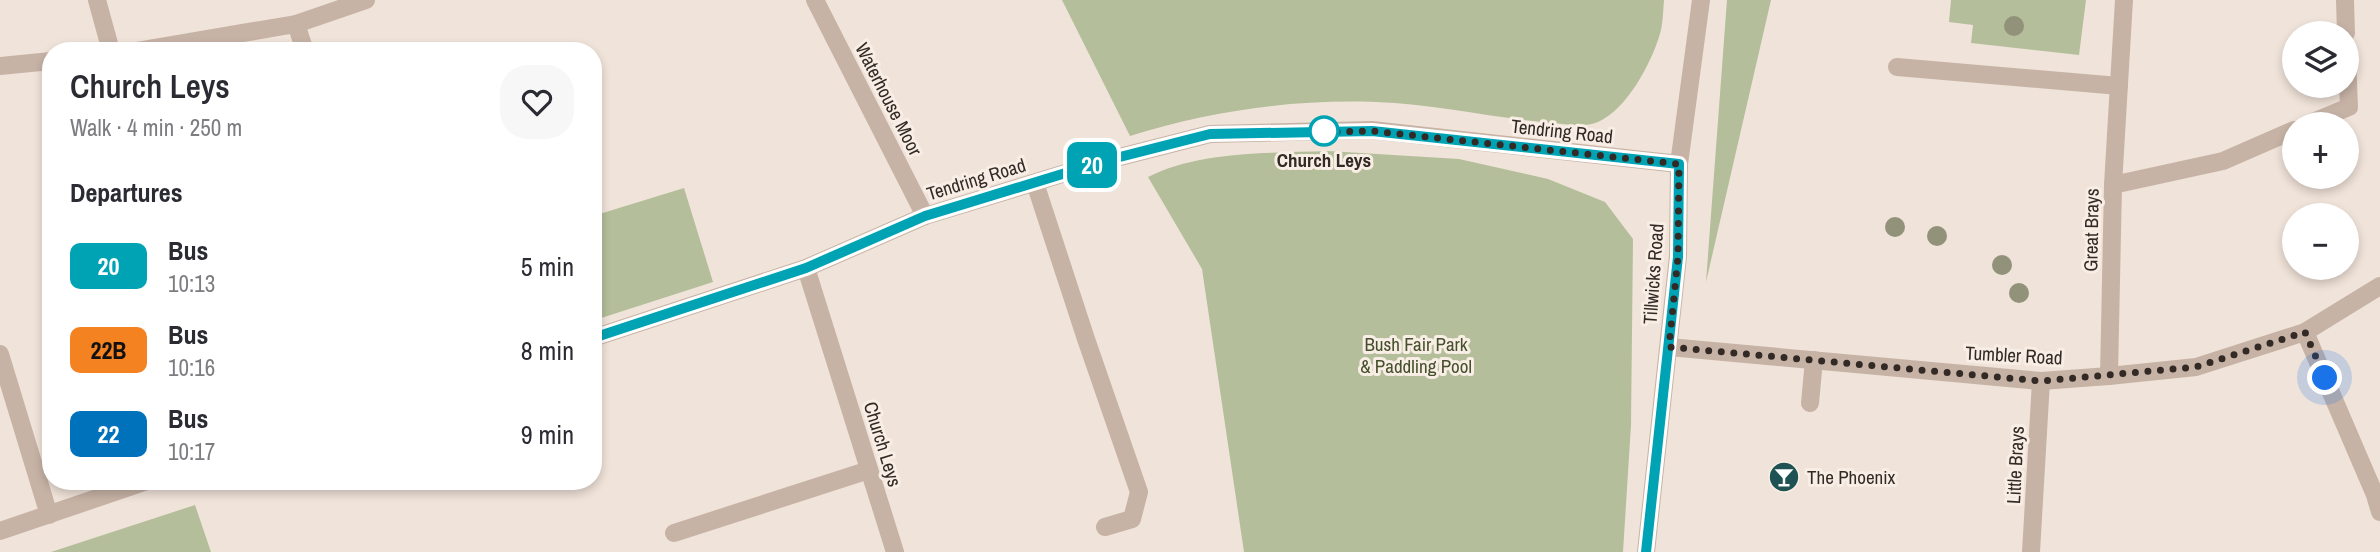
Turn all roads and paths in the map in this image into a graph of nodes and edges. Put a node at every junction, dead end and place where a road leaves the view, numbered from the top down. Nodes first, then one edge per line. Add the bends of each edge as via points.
1 (97, 0) edge
2 (366, 0) edge
3 (815, 0) edge
4 (1701, 0) edge
5 (2124, 0) edge
6 (2345, 0) edge
7 (2346, 21) edge
8 (296, 24) junction
9 (109, 42) edge
10 (189, 42) edge
11 (301, 42) edge
12 (42, 62) edge
13 (0, 66) edge
14 (1897, 67) dead end
15 (2119, 86) junction
16 (2348, 98) edge
17 (2336, 112) edge
18 (2282, 135) edge
19 (1679, 164) junction
20 (1035, 183) junction
21 (2113, 185) junction
22 (925, 216) junction
23 (806, 268) junction
24 (2380, 286) edge
25 (2305, 332) junction
26 (602, 335) edge
27 (1669, 347) junction
28 (0, 354) edge
29 (1814, 360) junction
30 (2109, 376) junction
31 (2041, 381) junction
32 (1810, 403) dead end
33 (869, 470) junction
34 (121, 490) edge
35 (2380, 512) edge
36 (49, 515) junction
37 (1105, 527) dead end
38 (0, 531) edge
39 (674, 533) dead end
40 (895, 552) edge
41 (1646, 552) edge
42 (2031, 552) edge

1 - 9 street
2 - 8 street
3 - 22 street, Waterhouse Moor
4 - 19 street, Tillwicks Road
5 - 15 street, Great Brays
6 - 7 street
8 - 10 street
8 - 11 street
12 - 13 street
14 - 15 street
15 - 21 street, Great Brays
16 - 17 street via 2348,107
18 - 21 street via 2223,161
19 - 20 street, Tendring Road via 1372,131 1210,134
19 - 27 street, Tillwicks Road via 1678,257
20 - 22 street, Tendring Road
20 - 37 street via 1139,492 1132,519
21 - 30 street, Great Brays
22 - 23 street, Tendring Road
23 - 26 street, Tendring Road
23 - 33 street, Church Leys
24 - 25 street, Tumbler Road
25 - 30 street, Tumbler Road via 2196,367
25 - 35 street
27 - 29 street, Tumbler Road
27 - 41 street, Tillwicks Road
28 - 36 street
29 - 31 street, Tumbler Road
29 - 32 street
30 - 31 street, Tumbler Road
31 - 42 street, Little Brays
33 - 39 street
33 - 40 street, Church Leys
34 - 36 street
36 - 38 street

